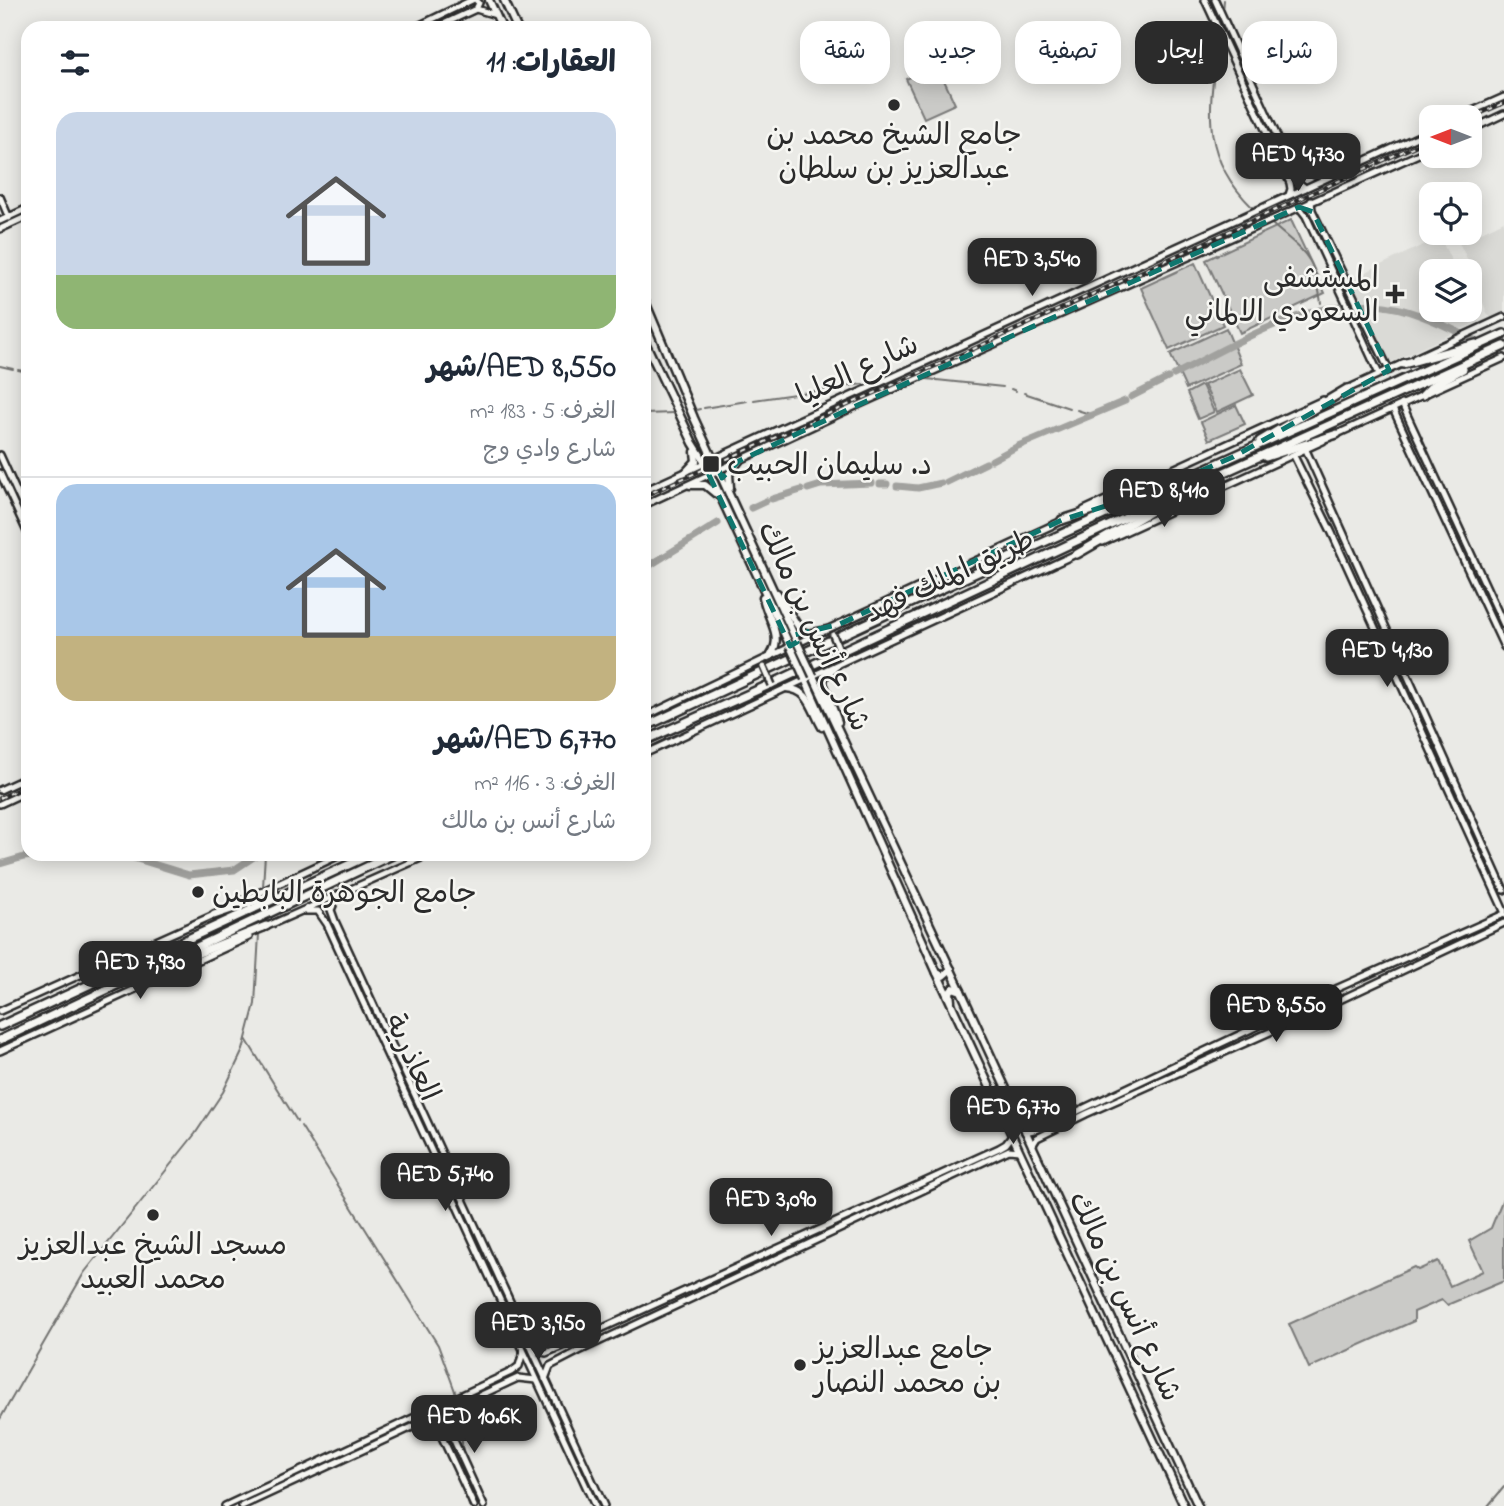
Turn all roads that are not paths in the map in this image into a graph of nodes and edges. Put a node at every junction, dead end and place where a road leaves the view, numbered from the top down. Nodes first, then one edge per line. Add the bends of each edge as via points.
1 (473, 0) edge
2 (489, 0) edge
3 (1205, 0) edge
4 (1215, 0) edge
5 (507, 2) edge
6 (476, 9) junction
7 (496, 15) junction
8 (429, 21) edge
9 (450, 21) edge
10 (499, 21) edge
11 (514, 21) edge
12 (1504, 96) edge
13 (1482, 106) edge
14 (1504, 114) edge
15 (1482, 124) edge
16 (1419, 136) edge
17 (1419, 154) edge
18 (1291, 167) junction
19 (1284, 170) junction
20 (1296, 176) junction
21 (1288, 179) junction
22 (1305, 188) junction
23 (1289, 195) junction
24 (0, 197) edge
25 (1311, 201) junction
26 (1299, 207) junction
27 (21, 210) edge
28 (1313, 212) junction
29 (3, 215) edge
30 (1306, 216) junction
31 (6, 227) edge
32 (651, 315) edge
33 (1504, 317) edge
34 (1500, 336) edge
35 (1504, 346) edge
36 (651, 355) edge
37 (1504, 358) edge
38 (1403, 364) junction
39 (1389, 370) junction
40 (1379, 374) junction
41 (1347, 389) junction
42 (1423, 395) junction
43 (1402, 404) junction
44 (1393, 409) junction
45 (1337, 434) junction
46 (693, 443) junction
47 (1306, 450) junction
48 (0, 455) edge
49 (1294, 456) junction
50 (1233, 457) junction
51 (714, 460) junction
52 (739, 461) junction
53 (705, 464) junction
54 (1236, 467) junction
55 (719, 471) junction
56 (0, 473) edge
57 (685, 473) junction
58 (709, 475) junction
59 (690, 485) junction
60 (651, 488) edge
61 (1159, 489) junction
62 (1185, 490) junction
63 (730, 497) junction
64 (720, 498) junction
65 (21, 502) edge
66 (651, 502) edge
67 (21, 519) edge
68 (1062, 520) junction
69 (1077, 554) junction
70 (771, 584) junction
71 (762, 588) junction
72 (1381, 618) junction
73 (1372, 623) junction
74 (840, 624) junction
75 (1504, 625) edge
76 (826, 630) junction
77 (797, 642) junction
78 (790, 646) junction
79 (1504, 647) edge
80 (771, 655) junction
81 (855, 657) junction
82 (756, 664) junction
83 (836, 666) junction
84 (813, 676) junction
85 (805, 679) junction
86 (786, 688) junction
87 (769, 696) junction
88 (651, 714) edge
89 (651, 724) edge
90 (842, 737) junction
91 (651, 738) edge
92 (831, 741) junction
93 (651, 751) edge
94 (1446, 763) junction
95 (1437, 767) junction
96 (21, 780) edge
97 (0, 790) edge
98 (21, 794) edge
99 (0, 804) edge
100 (327, 861) edge
101 (357, 861) edge
102 (379, 861) edge
103 (414, 861) edge
104 (303, 886) junction
105 (1504, 890) edge
106 (337, 896) junction
107 (302, 911) junction
108 (1504, 913) edge
109 (214, 915) junction
110 (335, 921) junction
111 (1504, 923) edge
112 (327, 924) junction
113 (266, 926) junction
114 (951, 969) junction
115 (937, 973) junction
116 (139, 975) junction
117 (961, 991) junction
118 (951, 1001) junction
119 (0, 1011) edge
120 (0, 1026) edge
121 (0, 1040) edge
122 (0, 1051) edge
123 (414, 1092) junction
124 (406, 1096) junction
125 (1044, 1131) junction
126 (1025, 1132) junction
127 (1012, 1136) junction
128 (1032, 1146) junction
129 (1019, 1151) junction
130 (998, 1152) junction
131 (947, 1175) junction
132 (501, 1281) junction
133 (492, 1284) junction
134 (675, 1296) junction
135 (678, 1304) junction
136 (1114, 1323) junction
137 (1102, 1329) junction
138 (533, 1350) junction
139 (553, 1350) junction
140 (523, 1352) junction
141 (1128, 1355) junction
142 (1116, 1360) junction
143 (558, 1362) junction
144 (515, 1369) junction
145 (518, 1378) junction
146 (545, 1379) junction
147 (536, 1380) junction
148 (459, 1396) junction
149 (463, 1404) junction
150 (443, 1417) junction
151 (433, 1418) junction
152 (436, 1425) junction
153 (573, 1437) junction
154 (368, 1438) junction
155 (565, 1441) junction
156 (372, 1446) junction
157 (225, 1506) edge
158 (242, 1506) edge
159 (474, 1506) edge
160 (484, 1506) edge
161 (595, 1506) edge
162 (604, 1506) edge
163 (1184, 1506) edge
164 (1198, 1506) edge

1 - 6 street via 479,3
1 - 8 street
2 - 7 main road
3 - 19 street
4 - 18 street
5 - 11 main road
6 - 7 street
6 - 9 street
7 - 10 main road
12 - 13 street
14 - 15 street
16 - 22 street, شارع العليا
17 - 25 street, شارع العليا
18 - 19 street
18 - 20 street
19 - 21 street
20 - 21 street via 1293,181
20 - 22 street
21 - 23 street
22 - 23 street, شارع العليا
23 - 51 street, شارع العليا
24 - 29 street
25 - 26 street, شارع العليا
25 - 28 street
26 - 30 street
26 - 52 street, شارع العليا
27 - 29 street
28 - 30 street
28 - 39 street
29 - 31 street
30 - 40 street
32 - 51 main road, شارع أنس بن مالك
33 - 38 street
34 - 38 highway
34 - 50 highway, طريق الملك فهد
35 - 42 highway
35 - 54 highway, طريق الملك فهد
36 - 46 main road
37 - 42 street
38 - 39 street
39 - 40 street
40 - 41 street
41 - 50 highway
41 - 68 street
42 - 43 street
43 - 44 street
43 - 75 street
44 - 45 street
44 - 79 street
45 - 47 street
45 - 54 highway
46 - 53 main road
46 - 57 main road via 696,461
47 - 49 street
47 - 72 street
48 - 65 street
49 - 69 street
49 - 73 street
50 - 61 highway, طريق الملك فهد
51 - 53 street, شارع العليا
51 - 55 main road, شارع أنس بن مالك
52 - 55 street, شارع العليا
52 - 63 main road via 729,474
53 - 57 street, شارع العليا
53 - 58 main road
54 - 62 highway, طريق الملك فهد
55 - 58 street, شارع العليا
55 - 63 main road, شارع أنس بن مالك
56 - 67 street
57 - 60 street, شارع العليا
58 - 59 street, شارع العليا
58 - 64 main road
59 - 64 main road via 705,485
59 - 66 street, شارع العليا
61 - 68 highway
61 - 89 highway, طريق الملك فهد
62 - 69 highway
62 - 91 highway, طريق الملك فهد
63 - 70 main road, شارع أنس بن مالك
64 - 71 main road
68 - 74 street
69 - 81 street
70 - 76 main road via 801,631
70 - 77 main road, شارع أنس بن مالك
71 - 78 main road, شارع أنس بن مالك
71 - 80 main road via 777,638
72 - 73 street
72 - 94 street
73 - 95 street
74 - 76 street
74 - 81 street, bridge via 833,635 841,654
76 - 77 street
77 - 78 street
77 - 84 main road, شارع أنس بن مالك, bridge
78 - 80 street
78 - 85 main road, شارع أنس بن مالك, bridge
80 - 82 street
81 - 83 street
82 - 87 street, bridge via 764,667 772,685
82 - 88 street
83 - 84 street
83 - 90 main road via 823,683
84 - 85 street
84 - 90 main road, شارع أنس بن مالك
85 - 86 street
85 - 92 main road, شارع أنس بن مالك
86 - 87 street
86 - 92 main road via 804,694
87 - 93 street
90 - 114 main road, شارع أنس بن مالك
92 - 115 main road, شارع أنس بن مالك
94 - 95 street
94 - 105 street
95 - 108 street
96 - 97 street
98 - 99 street
100 - 109 street
101 - 104 highway
102 - 116 highway
103 - 106 street
104 - 109 highway
104 - 120 highway
106 - 107 street
106 - 110 street, العاذرية via 331,910
107 - 112 street via 318,911
107 - 113 street
108 - 125 street
109 - 119 street
110 - 112 street via 328,918
110 - 123 street, العاذرية
111 - 125 street
112 - 124 street, العاذرية
113 - 116 highway
113 - 122 street
114 - 115 main road via 943,976
114 - 117 main road, شارع أنس بن مالك
115 - 118 main road, شارع أنس بن مالك
116 - 121 highway
117 - 118 main road via 953,988
117 - 126 main road, شارع أنس بن مالك
118 - 127 main road, شارع أنس بن مالك
123 - 124 street
123 - 132 street, العاذرية
124 - 133 street, العاذرية
125 - 126 street
125 - 128 street
126 - 128 main road, شارع أنس بن مالك
127 - 129 main road, شارع أنس بن مالك
127 - 130 street
128 - 136 main road, شارع أنس بن مالك
129 - 130 street
129 - 137 main road, شارع أنس بن مالك
130 - 131 street
131 - 134 street
131 - 135 street
132 - 133 street
132 - 138 street, العاذرية
133 - 140 street, العاذرية
134 - 135 street
134 - 139 street
135 - 143 street
136 - 137 main road via 1109,1330
136 - 141 main road, شارع أنس بن مالك
137 - 142 main road, شارع أنس بن مالك
138 - 139 street
138 - 146 street, العاذرية
139 - 143 street via 550,1357
140 - 144 street
140 - 147 street, العاذرية
141 - 142 main road via 1120,1353
141 - 164 main road, شارع أنس بن مالك
142 - 163 main road, شارع أنس بن مالك
143 - 146 street via 550,1366
144 - 145 street
144 - 148 street
145 - 147 street
145 - 149 street
146 - 153 street, العاذرية
147 - 155 street, العاذرية
148 - 149 street
148 - 154 street
149 - 150 street
150 - 151 street
150 - 152 street
150 - 160 street
151 - 152 street
151 - 156 street
152 - 159 street
153 - 155 street
153 - 162 street, العاذرية
154 - 156 street
154 - 157 street
155 - 161 street, العاذرية
156 - 158 street

